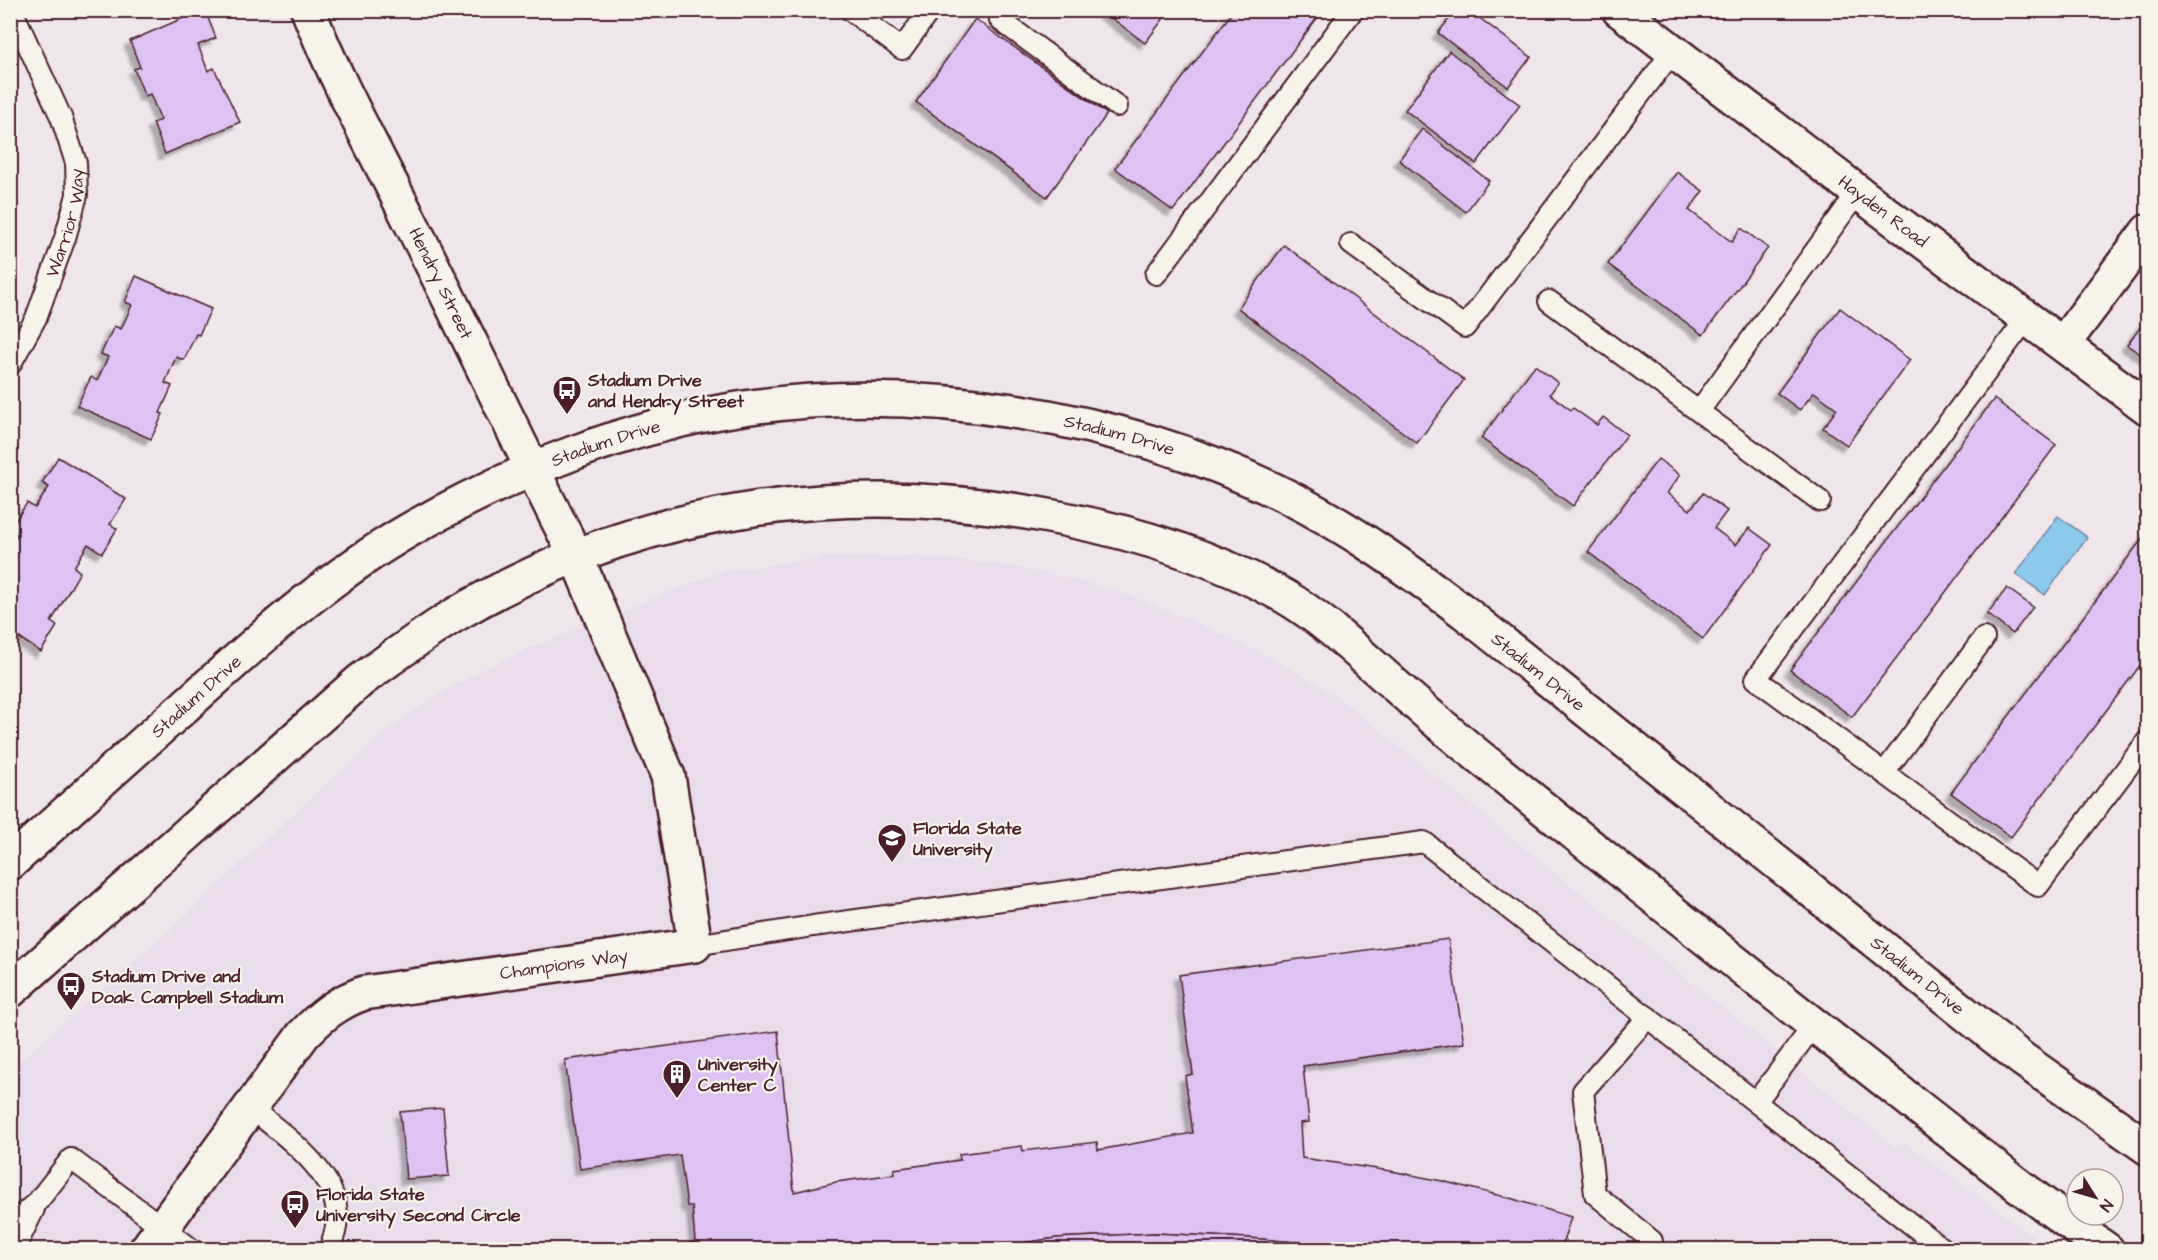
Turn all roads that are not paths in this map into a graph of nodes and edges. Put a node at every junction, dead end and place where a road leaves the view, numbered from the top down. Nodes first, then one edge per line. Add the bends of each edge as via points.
1 (12, 10) edge
2 (308, 10) edge
3 (850, 10) edge
4 (930, 10) edge
5 (1007, 10) edge
6 (1353, 10) edge
7 (1619, 10) edge
8 (1673, 51) junction
9 (1117, 106) dead end
10 (1858, 192) junction
11 (2148, 231) edge
12 (1351, 244) dead end
13 (1156, 274) dead end
14 (1549, 301) dead end
15 (2027, 318) junction
16 (2063, 344) junction
17 (10, 364) edge
18 (2148, 408) edge
19 (1699, 411) junction
20 (531, 469) junction
21 (1820, 501) dead end
22 (576, 556) junction
23 (1984, 638) dead end
24 (2148, 740) edge
25 (1884, 772) junction
26 (10, 863) edge
27 (696, 945) junction
28 (10, 991) edge
29 (1648, 1017) junction
30 (1814, 1025) junction
31 (1756, 1102) junction
32 (250, 1107) junction
33 (2148, 1148) edge
34 (38, 1201) junction
35 (10, 1225) edge
36 (154, 1239) edge
37 (1652, 1241) dead end
38 (14, 1250) edge
39 (193, 1250) edge
40 (329, 1250) edge
41 (1944, 1250) edge
42 (2107, 1250) edge

1 - 17 lane, Warrior Way via 61,117 76,163 77,195 36,318
2 - 20 main road, Hendry Street via 355,116
3 - 4 lane via 902,49
5 - 9 lane via 1000,20
6 - 13 lane
7 - 8 main road, Hayden Road
8 - 10 main road, Hayden Road
8 - 12 lane via 1465,327
10 - 15 main road, Hayden Road
10 - 19 lane
11 - 16 main road
14 - 19 lane
15 - 16 main road, Hayden Road
15 - 25 lane via 1756,679
16 - 18 main road, Hayden Road
19 - 21 lane
20 - 22 main road, Hendry Street
20 - 26 main road, Stadium Drive via 409,530 349,570 235,660
20 - 33 main road, Stadium Drive via 675,422 744,408 878,400 1015,411 1068,421 1218,466 1284,495 1406,568 2022,1059
22 - 27 main road via 668,776
22 - 28 main road via 456,615 361,680
22 - 30 main road via 690,520 810,502 891,499 1026,511 1162,543 1230,569 1287,598 1340,636 1443,728
23 - 25 lane
24 - 25 lane via 2038,886
27 - 29 lane via 1424,842
27 - 32 main road, Champions Way via 393,988 347,999 323,1014 303,1035
29 - 31 lane
29 - 37 lane via 1583,1091 1594,1194
30 - 31 lane
30 - 42 main road via 2048,1209
31 - 41 lane
32 - 36 main road, Champions Way
32 - 40 lane via 318,1167 334,1196 338,1220
34 - 35 lane
34 - 36 lane via 71,1159
34 - 38 lane
36 - 39 lane

